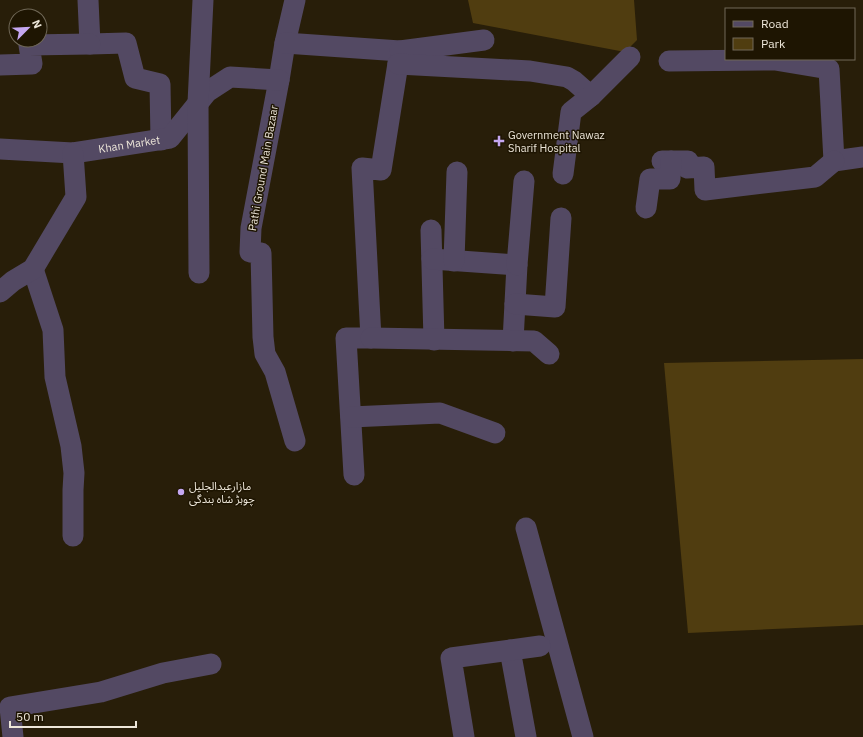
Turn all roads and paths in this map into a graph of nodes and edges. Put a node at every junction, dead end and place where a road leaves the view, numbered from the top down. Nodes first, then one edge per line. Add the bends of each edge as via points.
1 (88, 0) edge
2 (203, 0) edge
3 (295, 0) edge
4 (484, 40) dead end
5 (285, 43) junction
6 (90, 44) junction
7 (630, 57) dead end
8 (399, 58) junction
9 (669, 61) dead end
10 (0, 65) edge
11 (279, 80) junction
12 (591, 96) junction
13 (198, 103) junction
14 (161, 140) junction
15 (0, 149) edge
16 (73, 153) junction
17 (863, 157) edge
18 (834, 161) junction
19 (457, 172) dead end
20 (563, 174) dead end
21 (524, 181) dead end
22 (646, 208) dead end
23 (561, 218) dead end
24 (431, 230) dead end
25 (432, 260) junction
26 (454, 261) junction
27 (517, 265) junction
28 (33, 269) junction
29 (199, 274) dead end
30 (0, 292) edge
31 (515, 304) junction
32 (372, 338) junction
33 (434, 340) junction
34 (514, 341) junction
35 (549, 354) dead end
36 (351, 417) junction
37 (495, 433) dead end
38 (295, 441) dead end
39 (354, 475) dead end
40 (526, 528) dead end
41 (73, 536) dead end
42 (540, 646) dead end
43 (510, 650) junction
44 (211, 664) dead end
45 (13, 737) edge
46 (464, 737) edge
47 (526, 737) edge
48 (583, 737) edge

1 - 6 street
2 - 13 street
3 - 5 street, Pathi Ground Main Bazaar
4 - 8 street
5 - 8 street
5 - 11 street, Pathi Ground Main Bazaar
6 - 10 street via 29,45 32,64
6 - 14 street via 126,43 135,78 160,84
7 - 12 street
8 - 12 street via 567,77
8 - 32 street via 381,170 362,168
9 - 18 street via 775,60 829,69
11 - 13 street, Khan Market via 230,77 207,92
11 - 38 street, Pathi Ground Main Bazaar via 251,228 250,252 261,253 265,354 275,372
12 - 20 street via 570,112
13 - 14 street, Khan Market via 170,138
13 - 29 street
14 - 16 street, Khan Market
15 - 16 street, Khan Market
16 - 28 street via 76,197
17 - 18 street
18 - 22 street via 815,177 705,190 704,167 688,168 688,161 666,161 670,180 650,180
19 - 26 street
21 - 27 street
23 - 31 street via 555,306
24 - 25 street
25 - 26 street
25 - 33 street
26 - 27 street
27 - 31 street
28 - 30 street via 12,280
28 - 41 street via 53,330 55,377 71,446 74,473
31 - 34 street
32 - 33 street
32 - 36 street via 346,338
33 - 34 street
34 - 35 street via 534,341
36 - 37 street via 440,413
36 - 39 street
40 - 48 street
42 - 43 street
43 - 46 street via 451,658
43 - 47 street
44 - 45 street via 163,673 101,692 10,707

